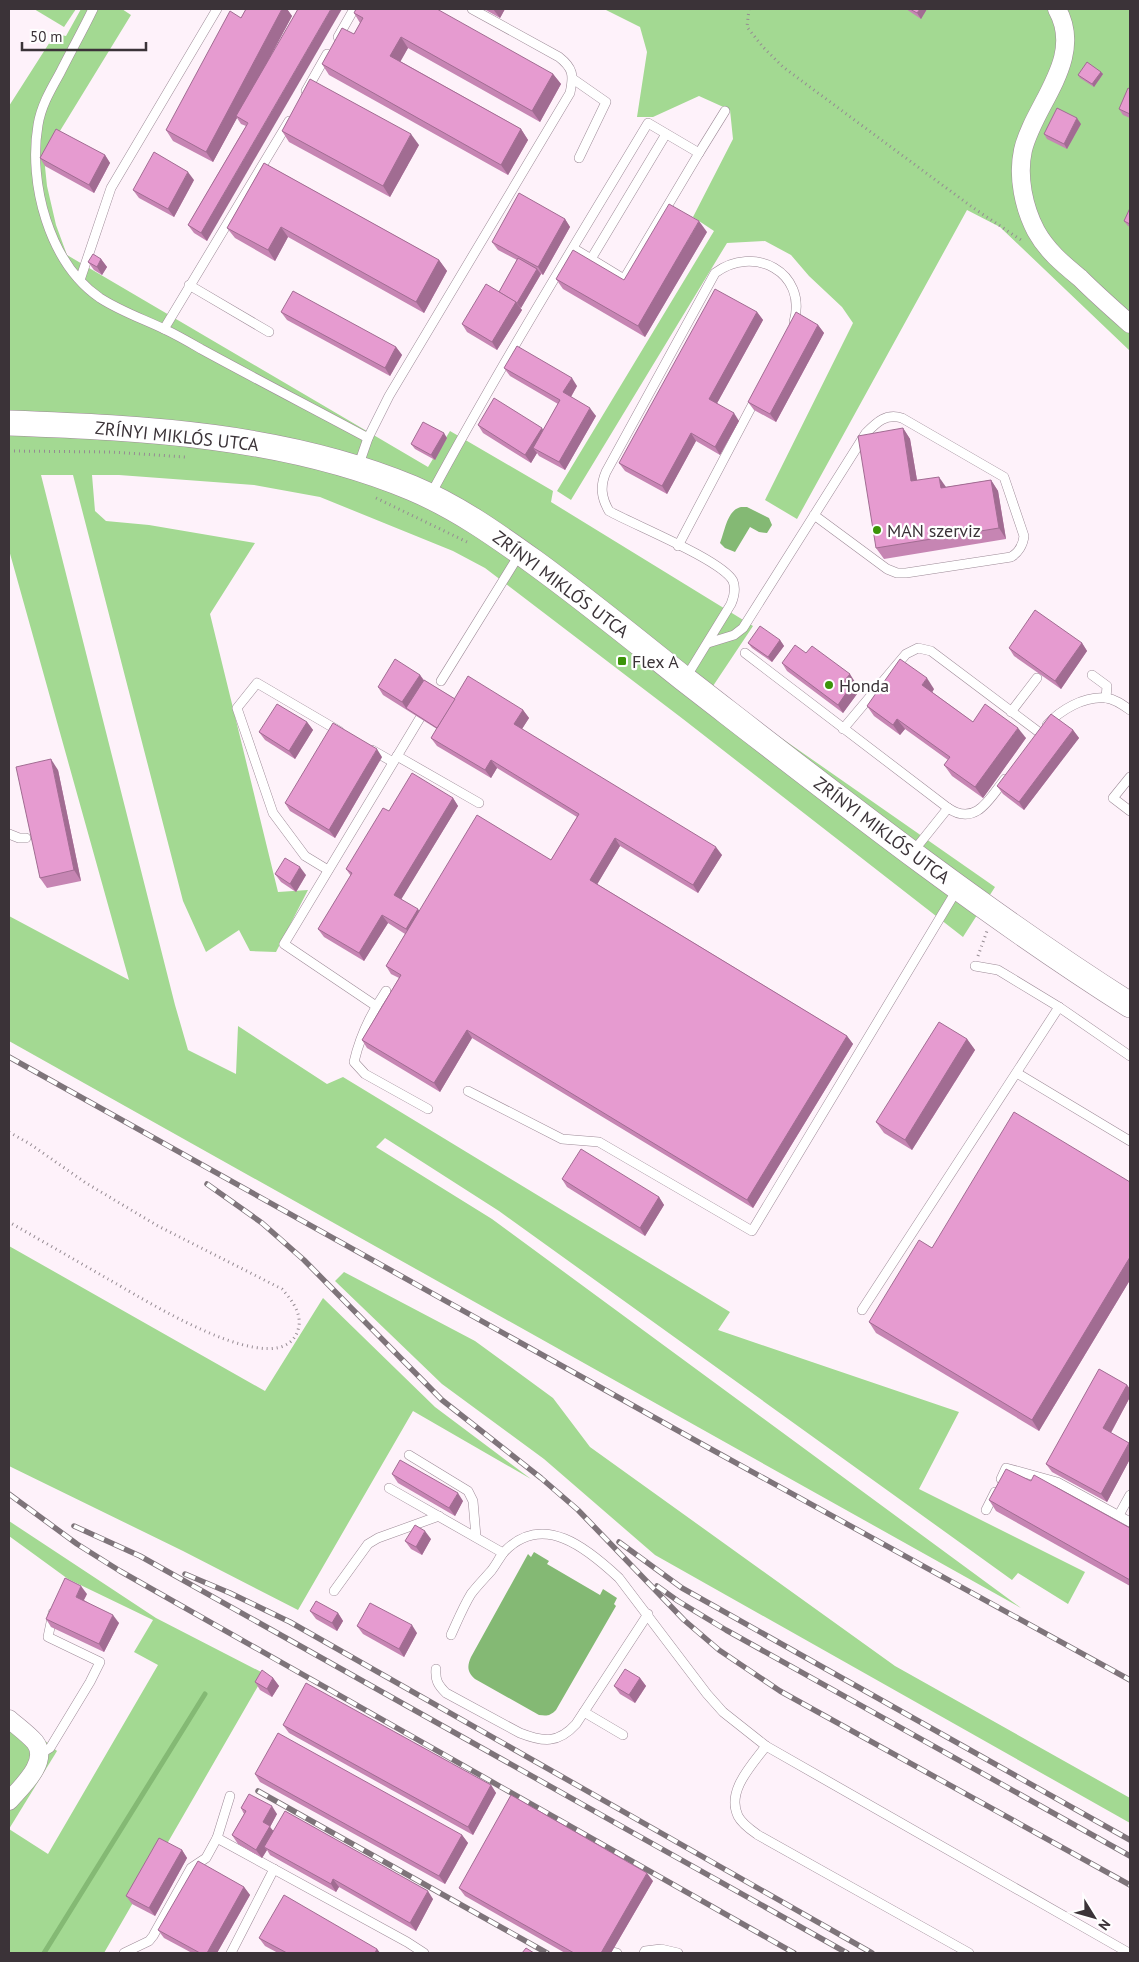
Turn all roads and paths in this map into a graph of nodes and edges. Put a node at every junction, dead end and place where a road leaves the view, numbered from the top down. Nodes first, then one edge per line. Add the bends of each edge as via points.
1 (93, 9) edge
2 (217, 9) edge
3 (354, 9) edge
4 (472, 9) edge
5 (749, 9) edge
6 (1057, 9) edge
7 (573, 79) junction
8 (301, 99) edge
9 (725, 111) dead end
10 (292, 116) edge
11 (666, 134) junction
12 (699, 154) junction
13 (579, 158) dead end
14 (1036, 231) junction
15 (573, 248) junction
16 (591, 259) junction
17 (80, 280) junction
18 (189, 285) junction
19 (1130, 324) edge
20 (164, 329) junction
21 (791, 330) edge
22 (269, 332) dead end
23 (762, 387) edge
24 (9, 423) edge
25 (368, 438) junction
26 (9, 451) edge
27 (193, 458) dead end
28 (357, 468) junction
29 (430, 496) junction
30 (373, 497) dead end
31 (814, 515) junction
32 (470, 544) dead end
33 (678, 546) junction
34 (521, 552) junction
35 (708, 643) junction
36 (744, 653) dead end
37 (1092, 675) dead end
38 (1037, 678) edge
39 (685, 679) junction
40 (441, 681) dead end
41 (1106, 698) junction
42 (1130, 710) edge
43 (1011, 712) junction
44 (420, 718) edge
45 (843, 729) junction
46 (351, 737) edge
47 (368, 747) edge
48 (395, 759) junction
49 (1010, 772) edge
50 (1130, 776) edge
51 (479, 803) dead end
52 (948, 808) junction
53 (1130, 811) edge
54 (9, 834) edge
55 (26, 838) edge
56 (912, 853) junction
57 (328, 870) junction
58 (958, 888) junction
59 (987, 931) dead end
60 (975, 966) joint
61 (386, 991) dead end
62 (1130, 1005) edge
63 (376, 1006) junction
64 (1058, 1007) junction
65 (1130, 1056) edge
66 (1017, 1073) junction
67 (468, 1091) dead end
68 (428, 1109) dead end
69 (9, 1132) edge
70 (1130, 1141) edge
71 (9, 1222) edge
72 (862, 1310) dead end
73 (409, 1455) dead end
74 (389, 1488) dead end
75 (1130, 1495) edge
76 (986, 1510) dead end
77 (439, 1516) junction
78 (1119, 1516) junction
79 (1130, 1522) edge
80 (476, 1537) junction
81 (503, 1553) junction
82 (334, 1591) dead end
83 (56, 1605) edge
84 (648, 1614) junction
85 (451, 1636) dead end
86 (436, 1669) dead end
87 (584, 1712) junction
88 (9, 1719) edge
89 (623, 1735) dead end
90 (766, 1746) junction
91 (40, 1754) junction
92 (230, 1796) dead end
93 (9, 1802) edge
94 (217, 1838) junction
95 (274, 1869) junction
96 (124, 1953) edge
97 (231, 1953) edge
98 (424, 1953) edge
99 (642, 1953) edge
100 (678, 1953) edge
101 (969, 1953) edge
102 (1129, 1953) edge

1 - 17 lane via 47,98 38,123 35,147 41,199 51,235 64,262
2 - 17 lane via 111,188
3 - 8 lane
4 - 7 lane via 558,57 569,65
5 - 14 path via 747,27 783,67 972,207 1022,240
6 - 14 street via 1065,31 1062,63 1028,136 1021,168 1024,198
7 - 13 lane via 606,102
7 - 25 lane via 570,92 389,396
9 - 12 lane
10 - 18 lane
11 - 12 lane
11 - 15 lane via 648,123
11 - 16 lane
12 - 16 lane via 624,279
14 - 19 street via 1050,252
15 - 16 lane
15 - 29 lane
17 - 20 lane via 119,310
18 - 20 lane
18 - 22 lane
20 - 25 lane
21 - 33 lane via 796,317 796,298 790,284 774,266 758,261 742,262 715,273 606,472 601,488 608,511
23 - 33 lane
24 - 28 main road, ZRÍNYI MIKLÓS UTCA via 210,437 308,454
25 - 28 lane
26 - 27 path via 112,452
28 - 29 main road, ZRÍNYI MIKLÓS UTCA
29 - 34 main road, ZRÍNYI MIKLÓS UTCA via 458,510
30 - 32 path
31 - 31 lane via 897,573 1011,557 1023,543 1024,536 1004,477 902,418 893,416 876,422 866,432
31 - 35 lane via 743,628 734,635
33 - 35 lane via 717,565 735,587 731,604
34 - 39 main road, ZRÍNYI MIKLÓS UTCA
34 - 40 lane
35 - 39 lane
36 - 45 lane
37 - 41 lane via 1107,686
38 - 43 lane
39 - 56 main road, ZRÍNYI MIKLÓS UTCA
41 - 42 lane
41 - 43 lane via 1062,711 1037,737
43 - 45 lane via 931,651 918,648 906,654
44 - 48 lane
45 - 52 lane
46 - 57 lane via 257,683 237,708 274,813 305,856
47 - 48 lane
48 - 51 lane
48 - 57 lane
49 - 52 lane via 980,809 965,814
50 - 53 lane via 1113,798
52 - 56 lane
54 - 55 lane
56 - 58 main road, ZRÍNYI MIKLÓS UTCA
57 - 63 lane via 284,944
58 - 62 main road, ZRÍNYI MIKLÓS UTCA
58 - 67 lane via 752,1231 599,1142 562,1139
59 - 60 path
60 - 64 lane via 998,970
61 - 63 lane
63 - 68 lane via 359,1042 354,1062 365,1074
64 - 65 lane
64 - 66 lane
66 - 70 lane
66 - 72 lane
69 - 71 path via 158,1226 282,1289 291,1299 300,1319 297,1333 285,1344 269,1349 247,1346 203,1332
73 - 80 lane via 468,1491 473,1501
74 - 77 lane
75 - 78 lane
76 - 78 lane via 1006,1468 1057,1482
77 - 80 lane
77 - 82 lane via 368,1544
78 - 79 lane
80 - 81 lane
81 - 84 lane via 536,1534 556,1535 568,1540 602,1562
81 - 85 lane via 470,1595
83 - 91 lane via 48,1637 100,1662 50,1748
84 - 87 lane
84 - 90 lane via 707,1694 730,1718
86 - 87 lane via 435,1678 446,1693 532,1738 560,1738
87 - 89 lane
88 - 91 street via 32,1739
90 - 101 lane via 738,1788 736,1808 743,1823 758,1835
90 - 102 lane
91 - 93 street via 30,1776
92 - 94 lane
94 - 95 lane
94 - 96 lane via 206,1858 191,1868 153,1936
95 - 97 lane
95 - 98 lane
99 - 100 lane via 662,1949

